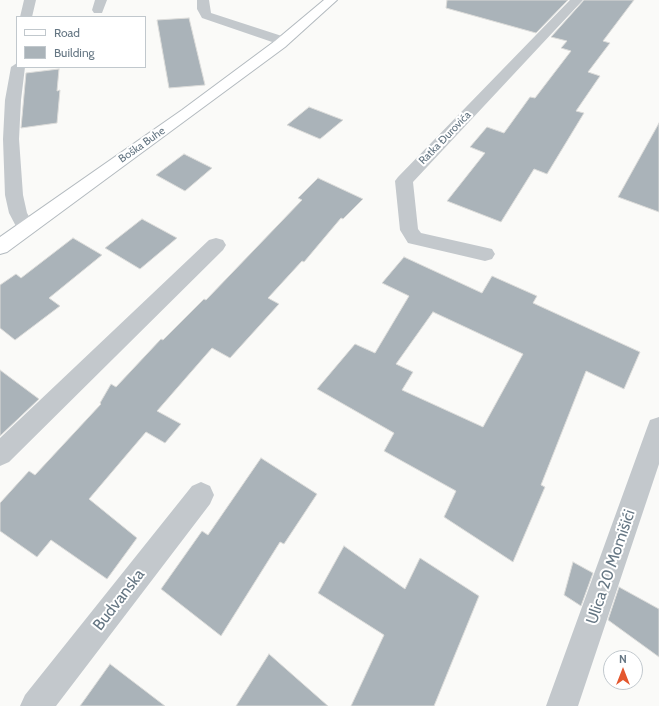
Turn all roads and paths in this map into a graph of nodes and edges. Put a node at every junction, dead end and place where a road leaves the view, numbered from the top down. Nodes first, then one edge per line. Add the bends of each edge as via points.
1 (30, 0) edge
2 (203, 0) edge
3 (331, 0) edge
4 (577, 0) edge
5 (26, 16) edge
6 (283, 41) junction
7 (18, 68) edge
8 (26, 227) junction
9 (216, 245) dead end
10 (0, 247) edge
11 (485, 254) dead end
12 (659, 428) edge
13 (0, 454) edge
14 (201, 495) dead end
15 (36, 706) edge
16 (562, 706) edge

1 - 5 street
2 - 6 street via 206,15
3 - 6 street, Boška Buhe
4 - 11 street, Ratka Đurovića via 404,181 409,230 415,238
6 - 8 street, Boška Buhe via 187,114
7 - 8 street via 11,139 14,196 18,213
8 - 10 street, Boška Buhe
9 - 13 street
12 - 16 street, Ulica 20 Momišići
14 - 15 street, Budvanska

